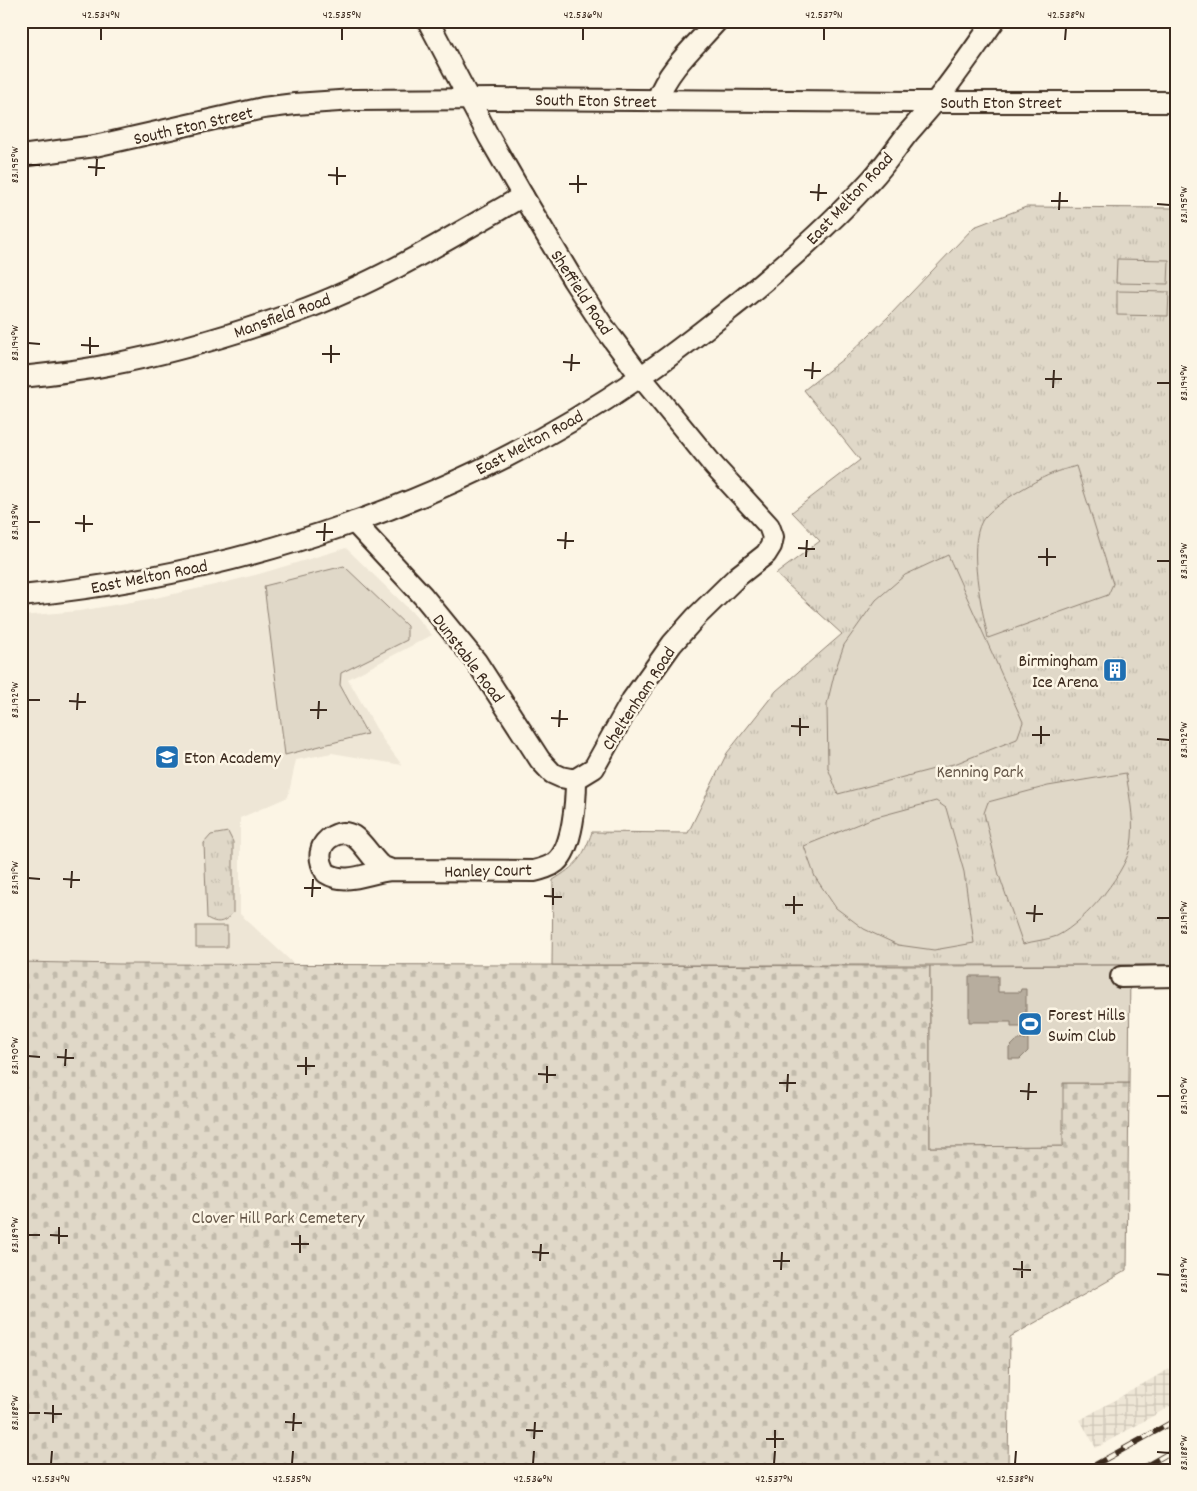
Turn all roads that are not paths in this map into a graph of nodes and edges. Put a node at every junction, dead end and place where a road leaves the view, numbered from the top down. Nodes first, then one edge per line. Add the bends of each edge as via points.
1 (428, 21) edge
2 (717, 21) edge
3 (994, 21) edge
4 (469, 99) junction
5 (657, 100) junction
6 (935, 102) junction
7 (1176, 102) edge
8 (21, 156) edge
9 (523, 196) junction
10 (21, 377) edge
11 (641, 377) junction
12 (354, 522) junction
13 (773, 537) joint
14 (21, 596) edge
15 (581, 776) junction
16 (391, 870) dead end
17 (1176, 976) edge
18 (1121, 977) dead end

1 - 4 street, Sheffield Road
2 - 5 street via 671,72
3 - 6 street, East Melton Road
4 - 5 street, South Eton Street
4 - 8 street, South Eton Street via 295,104 236,113 95,146
4 - 9 street, Sheffield Road
5 - 6 street, South Eton Street
6 - 7 street, South Eton Street
6 - 11 street, East Melton Road via 872,179 793,258 694,339
9 - 10 street, Mansfield Road via 418,256 298,312 182,348 107,366
9 - 11 street, Sheffield Road via 573,280
11 - 12 street, East Melton Road via 560,428 516,451 375,516
11 - 13 street, Sheffield Road via 714,466 769,526
12 - 14 street, East Melton Road via 229,561 88,588
12 - 15 street, Dunstable Road via 476,661 540,760 552,773 561,777
13 - 15 street, Cheltenham Road via 766,554 738,576 672,644 632,700 594,768
15 - 16 street, Hanley Court via 567,844 563,854 551,865 524,872
17 - 18 street

